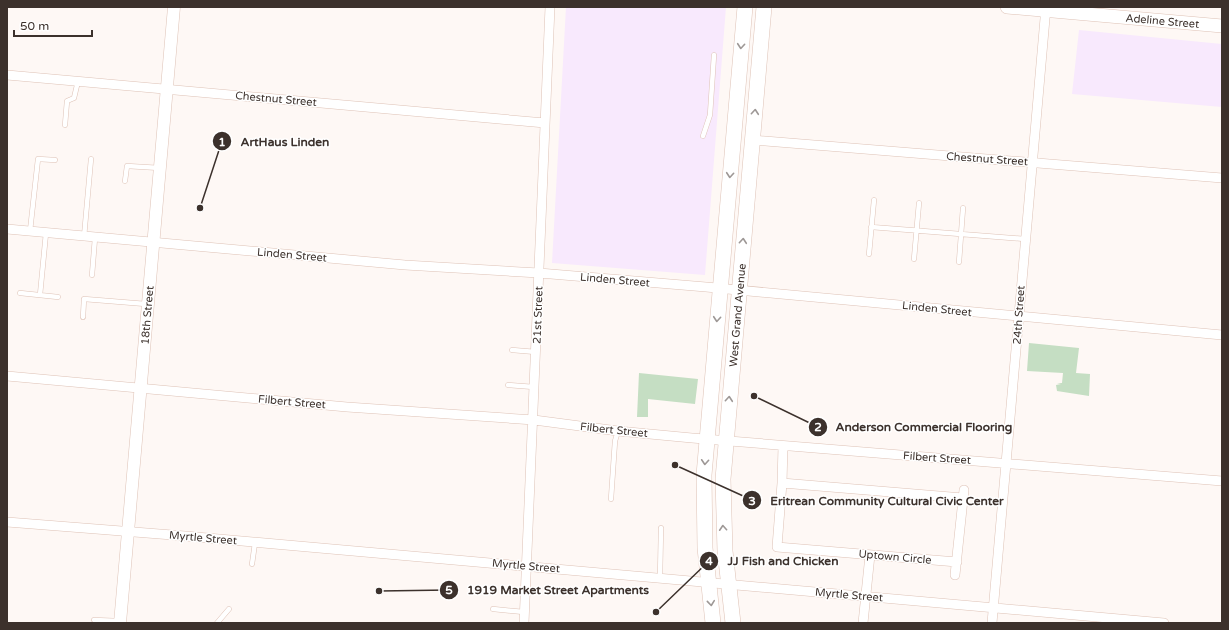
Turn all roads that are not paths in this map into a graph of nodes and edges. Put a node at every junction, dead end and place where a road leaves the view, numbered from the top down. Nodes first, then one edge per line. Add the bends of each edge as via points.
1 (174, 7) edge
2 (550, 7) edge
3 (745, 7) edge
4 (764, 7) edge
5 (1007, 7) edge
6 (1046, 9) edge
7 (1222, 26) edge
8 (714, 55) dead end
9 (7, 75) edge
10 (78, 81) junction
11 (167, 90) junction
12 (545, 123) junction
13 (65, 125) dead end
14 (703, 136) dead end
15 (752, 140) junction
16 (91, 159) dead end
17 (55, 160) dead end
18 (1032, 163) junction
19 (160, 168) junction
20 (1222, 178) edge
21 (125, 182) dead end
22 (874, 200) dead end
23 (919, 203) dead end
24 (963, 208) dead end
25 (871, 227) junction
26 (7, 229) edge
27 (30, 231) junction
28 (916, 231) junction
29 (46, 233) junction
30 (961, 235) junction
31 (84, 237) junction
32 (95, 238) junction
33 (1025, 239) junction
34 (153, 243) junction
35 (869, 254) dead end
36 (914, 259) dead end
37 (959, 262) dead end
38 (539, 273) junction
39 (92, 275) dead end
40 (720, 289) junction
41 (739, 290) junction
42 (20, 293) dead end
43 (40, 295) junction
44 (58, 297) dead end
45 (148, 304) junction
46 (83, 317) dead end
47 (1019, 317) junction
48 (1222, 335) edge
49 (512, 350) dead end
50 (536, 352) junction
51 (7, 376) edge
52 (508, 385) dead end
53 (535, 387) junction
54 (140, 388) junction
55 (534, 420) junction
56 (618, 431) junction
57 (707, 439) junction
58 (726, 441) junction
59 (783, 446) junction
60 (1008, 463) junction
61 (1222, 481) edge
62 (782, 483) junction
63 (611, 499) dead end
64 (7, 522) edge
65 (661, 528) dead end
66 (128, 531) junction
67 (255, 543) junction
68 (870, 555) junction
69 (957, 562) junction
70 (252, 564) dead end
71 (526, 567) junction
72 (955, 575) dead end
73 (660, 579) junction
74 (709, 582) junction
75 (728, 585) junction
76 (865, 597) junction
77 (993, 608) junction
78 (229, 609) dead end
79 (493, 609) dead end
80 (524, 612) junction
81 (94, 620) dead end
82 (120, 622) edge
83 (217, 623) edge
84 (524, 623) edge
85 (713, 623) edge
86 (733, 623) edge
87 (863, 623) edge
88 (992, 623) edge
89 (1164, 623) edge

1 - 11 street, 18th Street
2 - 12 street, 21st Street
3 -> 40 main road, West Grand Avenue
15 -> 4 main road, West Grand Avenue
5 - 6 main road, Adeline Street
6 - 7 main road, Adeline Street
6 - 18 street, 24th Street
8 - 14 lane via 710,115
9 - 10 street, Chestnut Street
10 - 11 street, Chestnut Street
10 - 13 lane via 74,98 67,101
11 - 12 street, Chestnut Street
11 - 19 street, 18th Street
12 - 38 street, 21st Street
15 - 18 street, Chestnut Street
41 -> 15 main road, West Grand Avenue
16 - 31 lane
17 - 27 lane via 38,159
18 - 20 street, Chestnut Street
18 - 33 street, 24th Street
19 - 21 lane via 127,166
19 - 34 street, 18th Street
22 - 25 lane
23 - 28 lane
24 - 30 lane
25 - 28 lane
25 - 35 lane
26 - 27 street, Linden Street
27 - 29 street, Linden Street
28 - 30 lane
28 - 36 lane
29 - 31 street, Linden Street
29 - 43 lane
30 - 33 lane
30 - 37 lane
31 - 32 street, Linden Street
32 - 34 street, Linden Street
32 - 39 lane
33 - 47 street, 24th Street
34 - 38 street, Linden Street via 405,265
34 - 45 street, 18th Street
38 - 40 street, Linden Street
38 - 50 street, 21st Street
40 - 41 street, Linden Street
40 -> 57 main road, West Grand Avenue
41 - 47 street, Linden Street
58 -> 41 main road, West Grand Avenue
42 - 43 lane
43 - 44 lane
45 - 46 lane via 84,299
45 - 54 street, 18th Street
47 - 48 street, Linden Street
47 - 60 street, 24th Street
49 - 50 lane
50 - 53 street, 21st Street
51 - 54 street, Filbert Street
52 - 53 lane
53 - 55 street, 21st Street
54 - 55 street, Filbert Street via 348,407
54 - 66 street, 18th Street
55 - 56 street, Filbert Street
55 - 71 street, 21st Street
56 - 57 street, Filbert Street
56 - 63 lane
57 - 58 street, Filbert Street
57 -> 74 main road, West Grand Avenue via 703,510
58 - 59 street, Filbert Street
75 -> 58 main road, West Grand Avenue via 722,517
59 - 60 street, Filbert Street
59 - 62 street, Uptown Circle
60 - 61 street, Filbert Street
60 - 77 street, 24th Street
62 - 68 street, Uptown Circle via 777,546
62 - 69 street via 963,494
64 - 66 street, Myrtle Street
65 - 73 lane
66 - 67 street, Myrtle Street
66 - 82 street, 18th Street
67 - 70 lane
67 - 71 street, Myrtle Street
68 - 69 street, Uptown Circle
68 - 76 street
69 - 72 street
71 - 73 street, Myrtle Street
71 - 80 street, 21st Street
73 - 74 street, Myrtle Street
74 - 75 street, Myrtle Street
74 -> 85 main road, West Grand Avenue
75 - 76 street, Myrtle Street
75 - 86 main road, West Grand Avenue
76 - 77 street, Myrtle Street
76 - 87 street
77 - 88 street, 24th Street
77 - 89 street, Myrtle Street
78 - 83 lane
79 - 80 lane
80 - 84 street, 21st Street
81 - 82 lane

